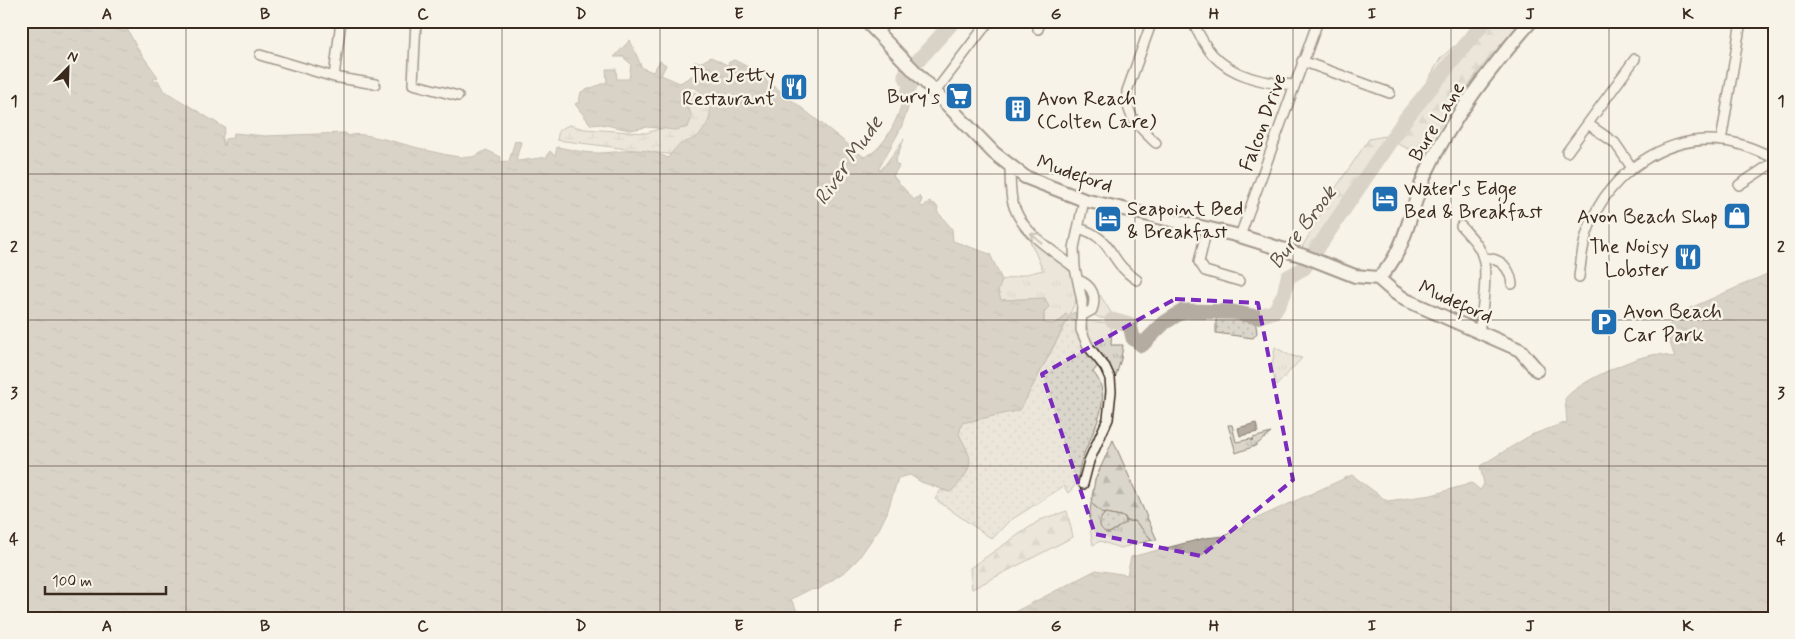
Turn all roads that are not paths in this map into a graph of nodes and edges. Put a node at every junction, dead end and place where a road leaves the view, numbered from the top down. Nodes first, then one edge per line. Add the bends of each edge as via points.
1 (341, 21) edge
2 (416, 21) edge
3 (866, 21) edge
4 (888, 21) edge
5 (989, 21) edge
6 (1152, 21) edge
7 (1192, 21) edge
8 (1318, 21) edge
9 (1531, 21) edge
10 (1741, 21) edge
11 (876, 32) junction
12 (260, 54) dead end
13 (1635, 59) dead end
14 (1302, 61) junction
15 (334, 77) junction
16 (375, 84) dead end
17 (1294, 85) junction
18 (935, 92) junction
19 (1390, 93) dead end
20 (458, 96) dead end
21 (1588, 124) junction
22 (1720, 141) junction
23 (1156, 143) dead end
24 (1567, 152) dead end
25 (1774, 158) edge
26 (1774, 162) edge
27 (1010, 165) junction
28 (1632, 168) junction
29 (1739, 185) dead end
30 (1084, 200) junction
31 (1461, 226) dead end
32 (1078, 228) junction
33 (1207, 228) junction
34 (1240, 236) junction
35 (1484, 258) junction
36 (1075, 268) junction
37 (1378, 278) junction
38 (1579, 278) dead end
39 (1137, 280) dead end
40 (1239, 281) dead end
41 (1512, 284) dead end
42 (1479, 331) junction
43 (1537, 370) dead end
44 (1083, 484) dead end

1 - 15 street
2 - 20 street via 413,84
3 - 11 street, Mudeford
4 - 11 street
5 - 18 street
6 - 23 street via 1126,103 1129,114
7 - 17 street via 1211,53 1226,68 1272,83
8 - 14 street, Falcon Drive
9 - 37 street, Bure Lane via 1487,73 1451,129 1425,175 1392,265
10 - 22 street
11 - 18 street, Mudeford
12 - 15 street
13 - 21 street
14 - 17 street, Falcon Drive
14 - 19 street
15 - 16 street
17 - 34 street, Falcon Drive
18 - 27 street, Mudeford via 994,153
21 - 24 street
21 - 28 street via 1615,143
22 - 25 street via 1748,146
22 - 28 street via 1680,144 1661,150
26 - 29 street
27 - 30 street, Mudeford via 1025,177
36 -> 27 street via 1031,234 1018,216 1012,200
28 - 38 street via 1619,179 1595,213 1584,246 1585,267
30 - 32 street
30 - 33 street, Mudeford
31 - 35 street
32 - 36 street
32 - 39 street via 1100,236 1124,272
33 - 34 street, Mudeford
33 - 40 street via 1199,262 1201,267
34 - 37 street, Mudeford via 1355,276
35 - 41 street via 1494,258 1503,263 1511,274
35 - 42 street
36 - 44 street via 1083,315 1083,337 1105,367 1111,391 1108,419 1089,461
37 - 42 street, Mudeford via 1406,300
42 - 43 street, Mudeford via 1520,350

